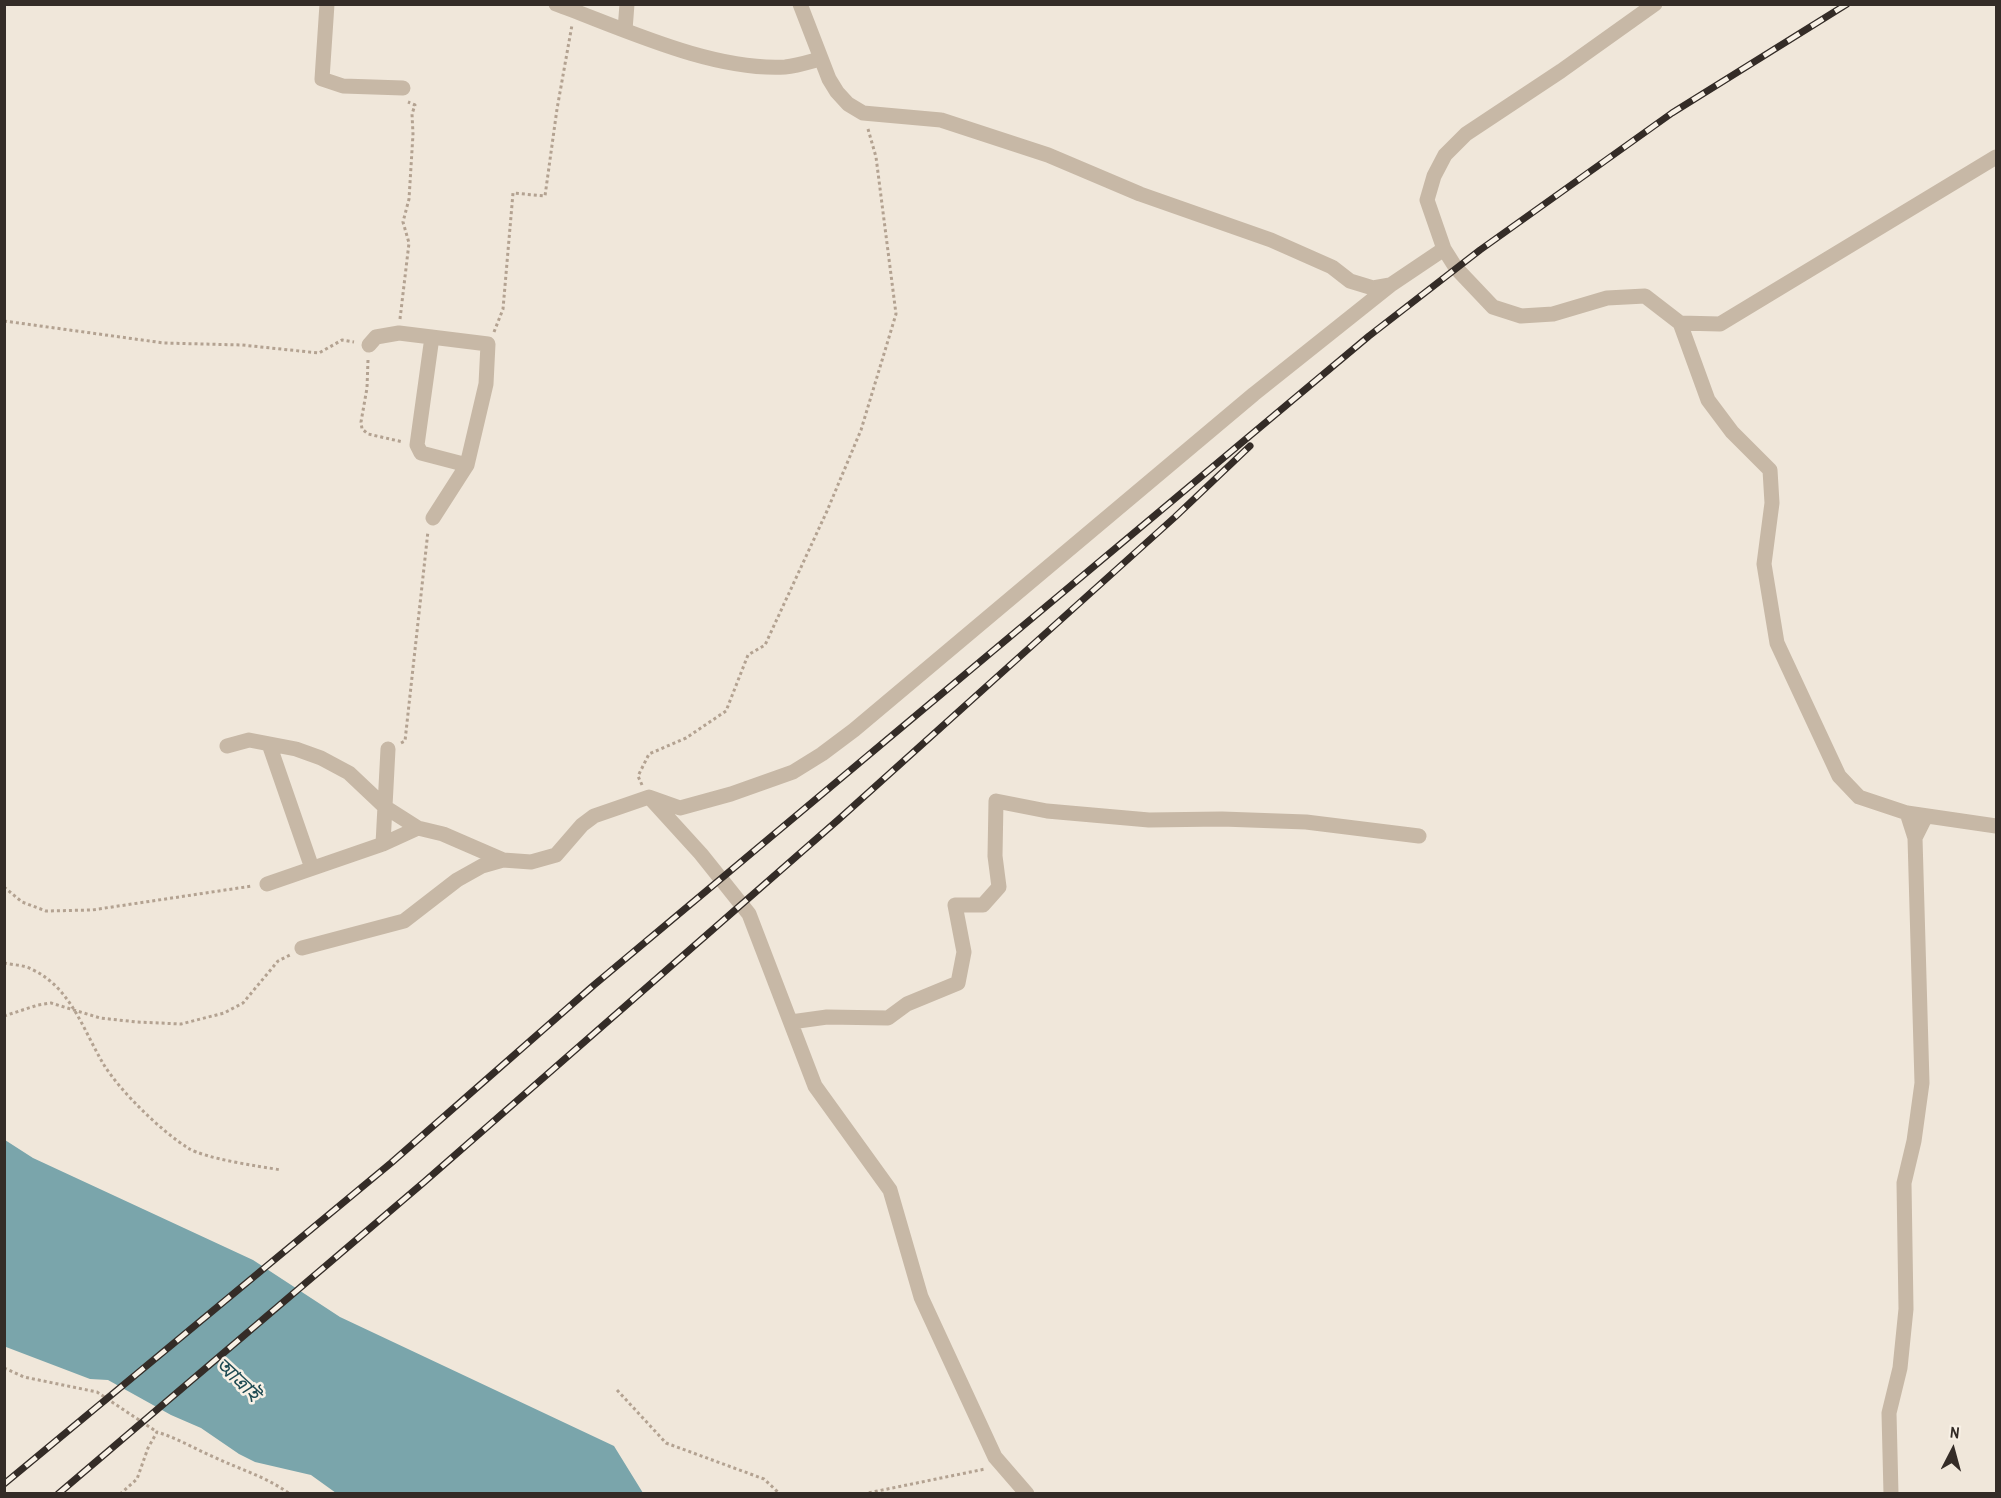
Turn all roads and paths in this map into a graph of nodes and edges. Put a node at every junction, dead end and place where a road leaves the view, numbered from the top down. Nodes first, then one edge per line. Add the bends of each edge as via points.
1 (327, 4) edge
2 (556, 4) edge
3 (627, 4) edge
4 (800, 4) edge
5 (1655, 4) edge
6 (574, 11) junction
7 (625, 30) junction
8 (820, 59) junction
9 (405, 94) joint
10 (863, 113) junction
11 (1996, 157) edge
12 (1444, 249) junction
13 (1392, 284) junction
14 (4, 321) edge
15 (1680, 323) junction
16 (399, 333) junction
17 (432, 337) junction
18 (488, 344) junction
19 (369, 345) junction
20 (417, 445) junction
21 (467, 465) junction
22 (433, 518) joint
23 (269, 744) junction
24 (226, 746) dead end
25 (388, 749) joint
26 (649, 797) junction
27 (385, 807) junction
28 (1907, 813) junction
29 (1926, 816) junction
30 (1996, 826) edge
31 (417, 828) junction
32 (1419, 836) dead end
33 (1915, 838) junction
34 (382, 844) junction
35 (503, 860) junction
36 (312, 868) junction
37 (267, 884) joint
38 (4, 887) edge
39 (302, 948) joint
40 (4, 963) edge
41 (75, 1009) junction
42 (4, 1016) edge
43 (791, 1023) junction
44 (281, 1170) dead end
45 (4, 1368) edge
46 (617, 1390) dead end
47 (158, 1432) junction
48 (1002, 1465) junction
49 (120, 1494) edge
50 (290, 1494) edge
51 (780, 1494) edge
52 (863, 1494) edge
53 (1027, 1494) edge
54 (1891, 1494) edge

1 - 9 street via 322,79 343,86
2 - 6 street
3 - 7 street
4 - 8 street
5 - 12 street via 1467,134 1445,155 1427,200
6 - 7 street
6 - 18 path via 545,196 513,193 503,309
7 - 8 street via 731,63 769,68
8 - 10 street via 837,92
9 - 16 path via 415,105 409,199 403,222 409,243
10 - 13 street via 941,120 1048,155 1140,194 1271,240 1332,267 1350,281 1372,288
10 - 26 path via 876,157 896,314 861,430 765,645 748,655 726,711 686,738 649,754 638,776
11 - 15 street via 1720,324
12 - 13 street
12 - 15 street via 1456,268 1493,307 1521,316 1553,314 1607,298 1645,296
13 - 26 street via 822,754 793,772 680,808
14 - 19 path via 164,343 242,345 319,353 342,340
15 - 28 street via 1708,400 1732,432 1770,470 1772,503 1764,564 1777,643 1839,776 1859,797
16 - 17 street
16 - 19 street via 376,337
17 - 18 street
17 - 20 street
18 - 21 street via 486,384
19 - 20 path via 362,429 368,434
20 - 21 street via 421,453
21 - 22 street
22 - 25 path via 428,532 405,741
23 - 24 street via 249,740
23 - 27 street via 313,755 349,773
23 - 36 street
25 - 27 street
26 - 35 street via 594,816 556,855 531,862
26 - 43 street via 749,914
27 - 31 street
27 - 34 street
28 - 29 street
28 - 33 street
29 - 30 street
29 - 33 street
31 - 34 street
31 - 35 street via 443,834
32 - 43 street via 1306,822 1115,817 1047,811 996,801 999,887 983,905 955,905 964,952 958,983 907,1004 888,1018 826,1017
33 - 54 street via 1922,1083 1904,1183 1906,1309 1900,1368 1890,1413
34 - 36 street
35 - 39 street via 457,880 404,921
36 - 37 street
37 - 38 path via 92,910 46,911 22,902
39 - 41 path via 278,961 243,1003 224,1013 180,1024 100,1017
40 - 41 path via 31,968 58,987
41 - 42 path via 51,1003
41 - 44 path via 105,1066 171,1136 190,1149
43 - 48 street via 815,1086 890,1190 921,1297
45 - 47 path via 24,1377 97,1392
46 - 51 path via 666,1443 764,1479
47 - 49 path via 137,1479
47 - 50 path via 272,1481
48 - 52 path
48 - 53 street

